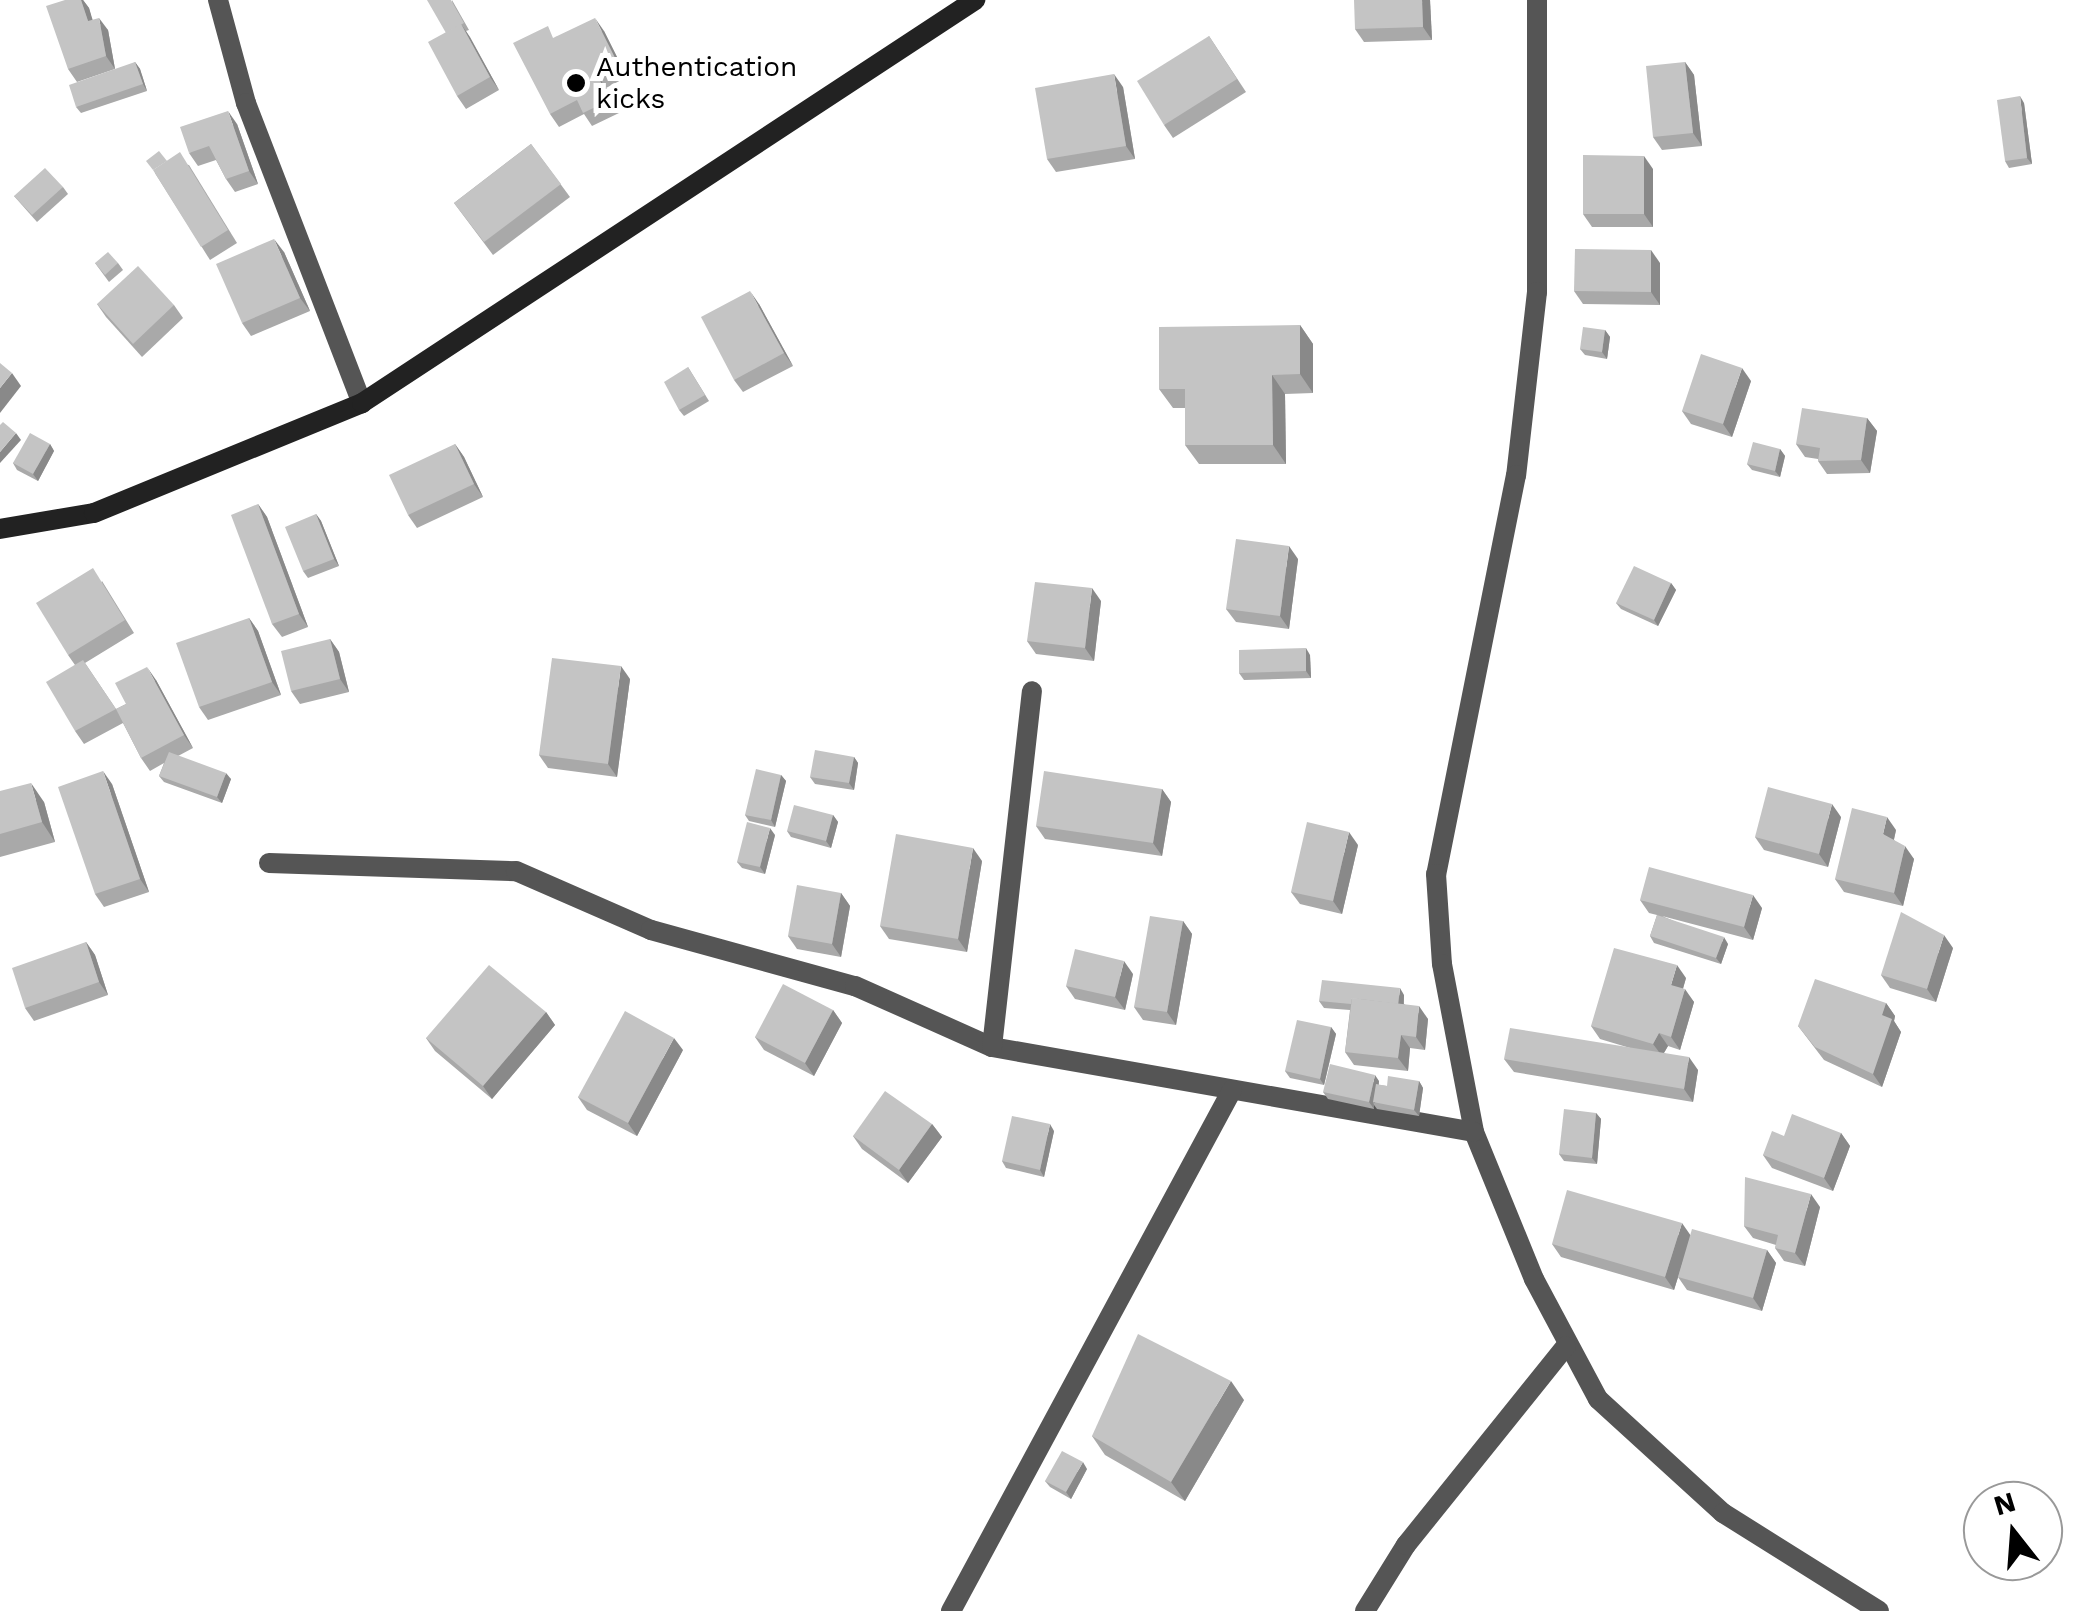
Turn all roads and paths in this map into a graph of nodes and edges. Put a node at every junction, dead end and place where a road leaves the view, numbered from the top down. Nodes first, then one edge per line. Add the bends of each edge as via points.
1 (218, 0) edge
2 (1537, 0) edge
3 (966, 2) edge
4 (362, 403) junction
5 (0, 529) edge
6 (1032, 691) dead end
7 (268, 863) dead end
8 (992, 1047) junction
9 (1232, 1090) junction
10 (1474, 1132) junction
11 (1566, 1346) junction
12 (951, 1611) edge
13 (1365, 1611) edge
14 (1879, 1611) edge

1 - 4 street via 246,103
2 - 10 street via 1537,292 1518,456 1436,874 1442,964
3 - 4 street
4 - 5 street via 94,513
6 - 8 street
7 - 8 street via 516,871 651,930 854,986
8 - 9 street
9 - 10 street
9 - 12 street
10 - 11 street
11 - 13 street via 1406,1545
11 - 14 street via 1598,1398 1723,1513

